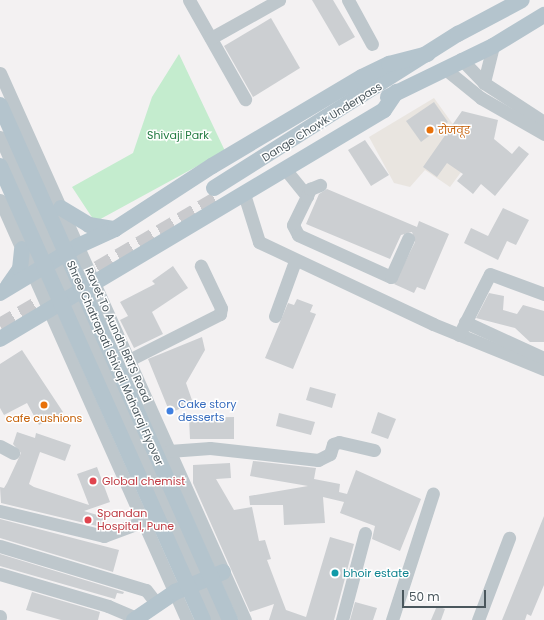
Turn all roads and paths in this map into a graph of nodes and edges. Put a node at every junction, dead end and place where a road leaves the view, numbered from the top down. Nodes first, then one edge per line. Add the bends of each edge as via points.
1 (189, 0) edge
2 (279, 0) edge
3 (348, 0) edge
4 (522, 0) edge
5 (544, 15) edge
6 (211, 38) junction
7 (372, 44) dead end
8 (493, 46) junction
9 (428, 54) junction
10 (461, 59) junction
11 (444, 68) junction
12 (0, 73) edge
13 (484, 83) junction
14 (396, 92) junction
15 (245, 99) dead end
16 (0, 105) edge
17 (544, 122) edge
18 (544, 134) edge
19 (0, 137) edge
20 (0, 166) edge
21 (285, 169) junction
22 (320, 186) dead end
23 (244, 194) junction
24 (306, 196) junction
25 (0, 200) edge
26 (61, 208) junction
27 (115, 229) junction
28 (408, 239) dead end
29 (78, 246) junction
30 (22, 249) junction
31 (56, 261) junction
32 (295, 261) junction
33 (201, 266) dead end
34 (34, 274) junction
35 (94, 282) junction
36 (2, 292) edge
37 (544, 294) edge
38 (71, 296) junction
39 (49, 310) junction
40 (275, 316) dead end
41 (465, 322) junction
42 (459, 335) junction
43 (0, 339) edge
44 (544, 358) edge
45 (129, 360) junction
46 (544, 369) edge
47 (0, 446) edge
48 (374, 450) dead end
49 (169, 451) junction
50 (13, 453) dead end
51 (433, 493) dead end
52 (0, 511) edge
53 (144, 521) junction
54 (365, 533) dead end
55 (509, 538) dead end
56 (0, 546) edge
57 (223, 572) junction
58 (0, 574) edge
59 (199, 582) junction
60 (175, 592) junction
61 (157, 604) junction
62 (135, 619) edge
63 (187, 620) edge
64 (203, 620) edge
65 (216, 620) edge
66 (230, 620) edge
67 (245, 620) edge
68 (342, 620) edge
69 (392, 620) edge
70 (478, 620) edge

1 - 6 street
2 - 6 street
3 - 7 street
4 - 9 main road, Dange Chowk Underpass via 458,34
5 - 8 main road, Dange Chowk Underpass
6 - 15 street
8 - 10 main road, Dange Chowk Underpass
8 - 13 street
9 - 14 main road, Dange Chowk Underpass via 216,193
9 - 27 main road via 389,64 362,77 212,166
10 - 11 main road, Dange Chowk Underpass
10 - 13 street
11 - 14 main road, Dange Chowk Underpass
11 - 18 street via 481,98
12 - 26 street, Ravet To Aundh BRTS Road
13 - 17 street via 506,101
14 - 21 main road via 384,110
16 - 66 main road, Shree Chatrapati Shivaji Maharaj Flyover, bridge
19 - 31 street
20 - 64 main road, bridge
21 - 23 main road
21 - 24 street
22 - 24 street via 310,189
23 - 32 street via 259,242
23 - 35 main road
24 - 28 street via 293,230 391,277
25 - 30 street
26 - 27 main road via 89,225
26 - 29 street, Ravet To Aundh BRTS Road
27 - 29 main road
29 - 31 main road
29 - 35 street, Ravet To Aundh BRTS Road
30 - 34 street
30 - 36 main road via 20,269
31 - 34 main road
31 - 38 street
32 - 40 street
32 - 42 street
33 - 45 street via 221,308 220,314
34 - 36 main road
34 - 39 street
35 - 38 main road
35 - 45 street, Ravet To Aundh BRTS Road
37 - 41 street via 490,274
38 - 39 main road
38 - 59 street
39 - 43 main road
39 - 53 street
41 - 42 street
41 - 44 street
42 - 46 street
45 - 49 street, Ravet To Aundh BRTS Road
47 - 50 street
48 - 49 street via 339,442 333,444 330,454 318,460 210,448
49 - 57 street, Ravet To Aundh BRTS Road
51 - 69 street
52 - 53 street via 104,536
53 - 60 street
54 - 68 street
55 - 70 street
56 - 61 street via 146,590
57 - 59 main road
57 - 67 street, Ravet To Aundh BRTS Road
58 - 62 street via 108,606
59 - 60 main road
59 - 65 street
60 - 61 main road
60 - 63 street
61 - 62 main road

